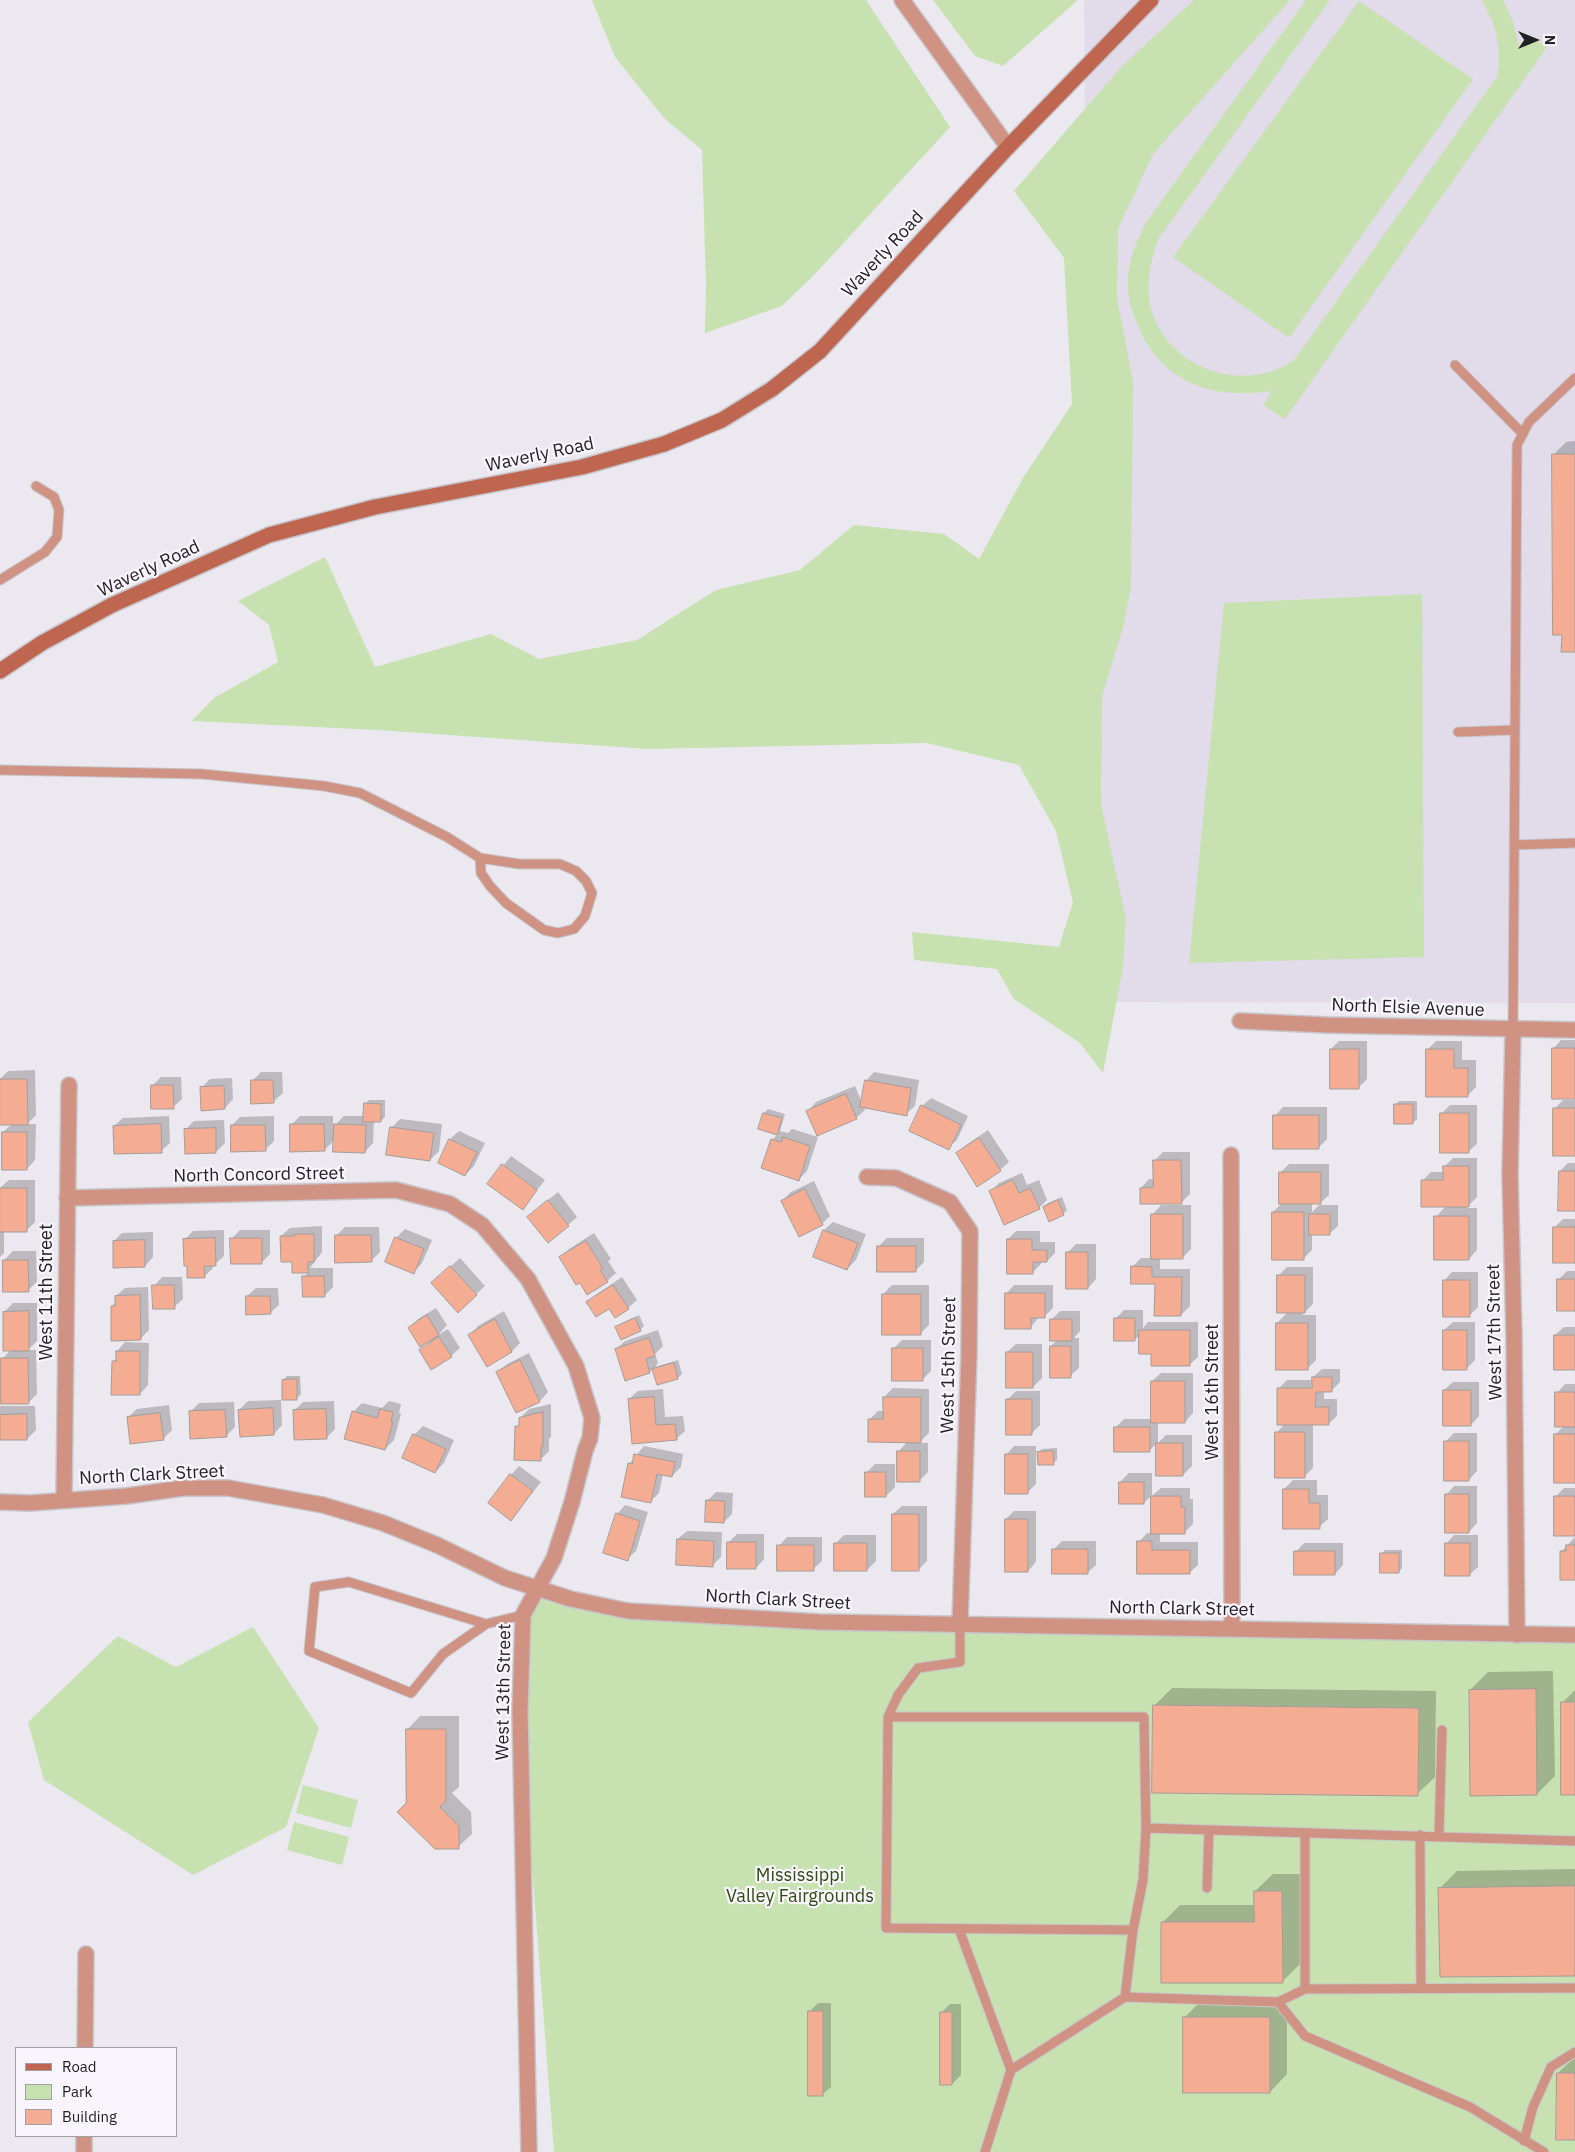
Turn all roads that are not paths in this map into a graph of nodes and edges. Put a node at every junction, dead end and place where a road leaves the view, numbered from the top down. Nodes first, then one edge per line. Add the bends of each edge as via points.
1 (902, 0) edge
2 (1151, 0) edge
3 (1008, 147) junction
4 (1455, 365) dead end
5 (1575, 378) edge
6 (1523, 434) junction
7 (36, 486) dead end
8 (0, 580) edge
9 (0, 671) edge
10 (1514, 730) junction
11 (1458, 732) dead end
12 (0, 770) edge
13 (1575, 843) edge
14 (1514, 844) junction
15 (480, 858) junction
16 (1240, 1021) dead end
17 (1513, 1030) junction
18 (1575, 1030) edge
19 (69, 1085) dead end
20 (1231, 1155) dead end
21 (867, 1178) dead end
22 (67, 1198) junction
23 (450, 1204) joint
24 (64, 1499) junction
25 (0, 1502) edge
26 (538, 1589) junction
27 (523, 1615) junction
28 (960, 1623) junction
29 (486, 1624) junction
30 (1232, 1629) junction
31 (1517, 1635) junction
32 (1575, 1635) edge
33 (888, 1716) junction
34 (1442, 1730) dead end
35 (1146, 1828) junction
36 (1209, 1830) junction
37 (1305, 1833) junction
38 (1420, 1835) junction
39 (1439, 1836) junction
40 (1575, 1840) edge
41 (1207, 1888) dead end
42 (959, 1929) junction
43 (1133, 1930) junction
44 (86, 1954) dead end
45 (1421, 1988) junction
46 (1575, 1988) edge
47 (1304, 1989) junction
48 (1125, 1997) junction
49 (1278, 2002) junction
50 (85, 2047) edge
51 (1575, 2052) edge
52 (1011, 2070) junction
53 (84, 2137) edge
54 (1524, 2141) junction
55 (84, 2152) edge
56 (529, 2152) edge
57 (985, 2152) edge
58 (1544, 2152) edge

1 - 3 street
2 - 3 street, Waverly Road
3 - 9 street, Waverly Road via 820,351 772,389 722,420 664,444 582,467 375,508 269,535 112,605 42,643
4 - 6 lane
5 - 6 lane via 1530,422
6 - 10 lane via 1517,445
7 - 8 lane via 54,497 59,510 56,537 45,552
10 - 11 lane
10 - 14 lane
12 - 15 lane via 202,774 360,792
13 - 14 lane
14 - 17 lane
15 - 15 lane via 519,864 560,864 576,871 592,893 585,916 574,929 558,933 544,930 506,903 490,886 481,873
16 - 17 street, North Elsie Avenue
17 - 18 street, North Elsie Avenue
17 - 31 street, West 17th Street via 1510,1176
19 - 22 street, West 11th Street
20 - 30 street, West 16th Street
21 - 28 street, West 15th Street via 896,1178 950,1202 970,1231
22 - 23 street, North Concord Street via 396,1190
22 - 24 street, West 11th Street
23 - 26 street, West 13th Street via 482,1225 528,1279 576,1366 592,1418 590,1438 572,1502 554,1558
24 - 25 street, North Clark Street
24 - 26 street, North Clark Street via 127,1496 183,1488 228,1488 323,1505 383,1523 505,1578
26 - 27 street, West 13th Street
26 - 28 street, North Clark Street via 628,1611 820,1622
27 - 29 lane
27 - 56 street, West 13th Street via 520,1710
28 - 30 street, North Clark Street
28 - 33 lane via 960,1662 918,1668 898,1695
29 - 29 lane via 349,1582 315,1586 309,1651 411,1693 443,1654
30 - 31 street, North Clark Street
31 - 32 street, North Clark Street
33 - 35 lane via 1144,1716
33 - 42 lane via 886,1928
34 - 39 lane
35 - 36 lane
35 - 43 lane via 1143,1880
36 - 37 lane
36 - 41 lane
37 - 38 lane
37 - 47 lane
38 - 39 lane
38 - 45 lane
39 - 40 lane
42 - 43 lane
42 - 52 lane
43 - 48 lane
44 - 50 street
45 - 46 lane
45 - 47 lane
47 - 49 lane
48 - 49 lane
48 - 52 lane
49 - 54 lane via 1306,2036 1470,2107
51 - 54 lane via 1551,2067 1533,2107
52 - 57 lane
53 - 55 street
54 - 58 lane

